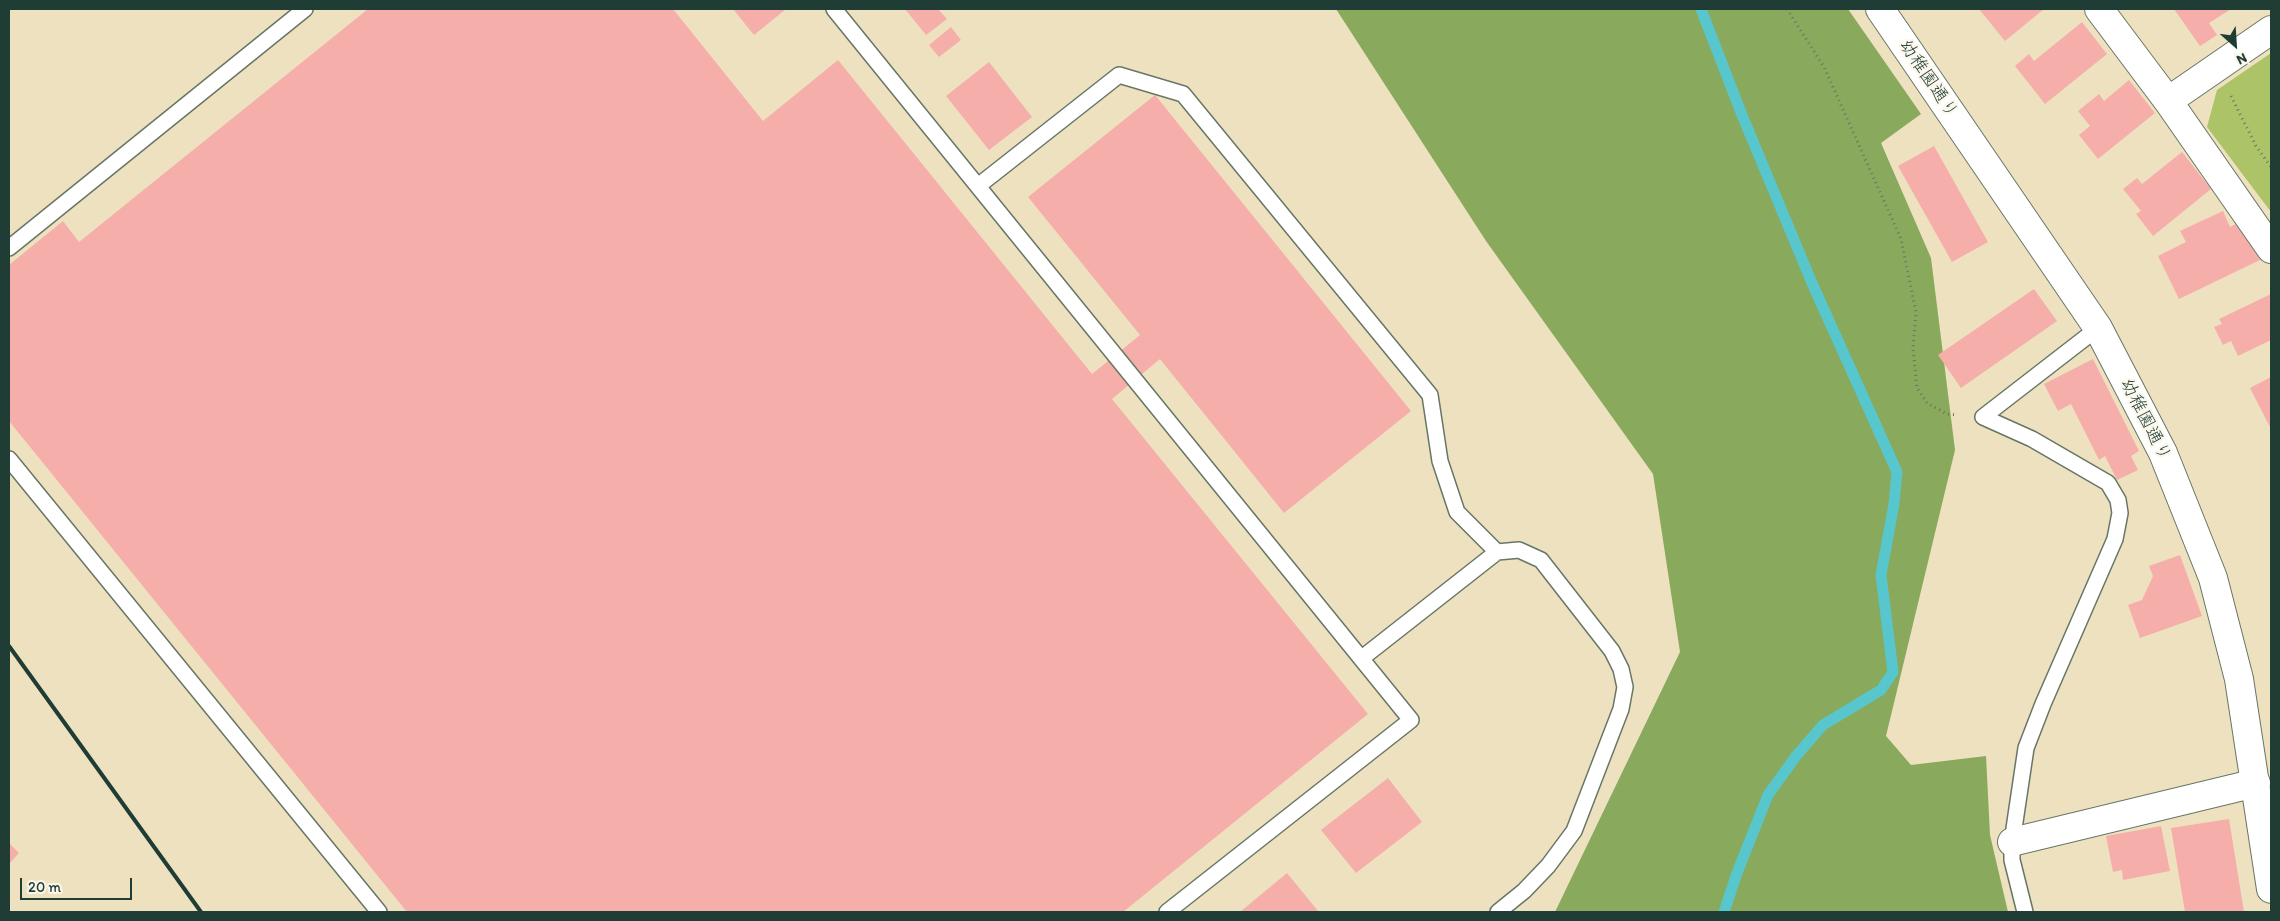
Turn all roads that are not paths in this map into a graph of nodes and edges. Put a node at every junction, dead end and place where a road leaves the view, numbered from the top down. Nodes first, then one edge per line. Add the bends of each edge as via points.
1 (305, 9) edge
2 (834, 9) edge
3 (1880, 9) edge
4 (2099, 9) edge
5 (2271, 30) edge
6 (2168, 101) junction
7 (978, 186) junction
8 (9, 248) edge
9 (2271, 249) edge
10 (2098, 328) junction
11 (9, 459) edge
12 (1496, 552) junction
13 (1362, 658) junction
14 (2264, 781) edge
15 (2012, 842) junction
16 (2271, 889) edge
17 (379, 912) edge
18 (1167, 912) edge
19 (1498, 912) edge
20 (2025, 912) edge

1 - 8 lane
2 - 7 lane
3 - 10 street, 幼稚園通り
4 - 6 street
5 - 6 street
6 - 9 street
7 - 12 lane via 1119,75 1183,94 1430,395 1440,461 1457,512
7 - 13 lane
10 - 14 street, 幼稚園通り via 2163,453 2213,578
10 - 15 lane via 1983,417 2032,439 2108,483 2118,500 2120,513 2115,539 2026,748
11 - 17 lane
12 - 13 lane
12 - 19 lane via 1519,550 1540,560 1612,651 1625,687 1621,709 1574,831 1548,866
13 - 18 lane via 1411,720
14 - 15 street
14 - 16 street, 幼稚園通り
15 - 20 lane via 2012,860

